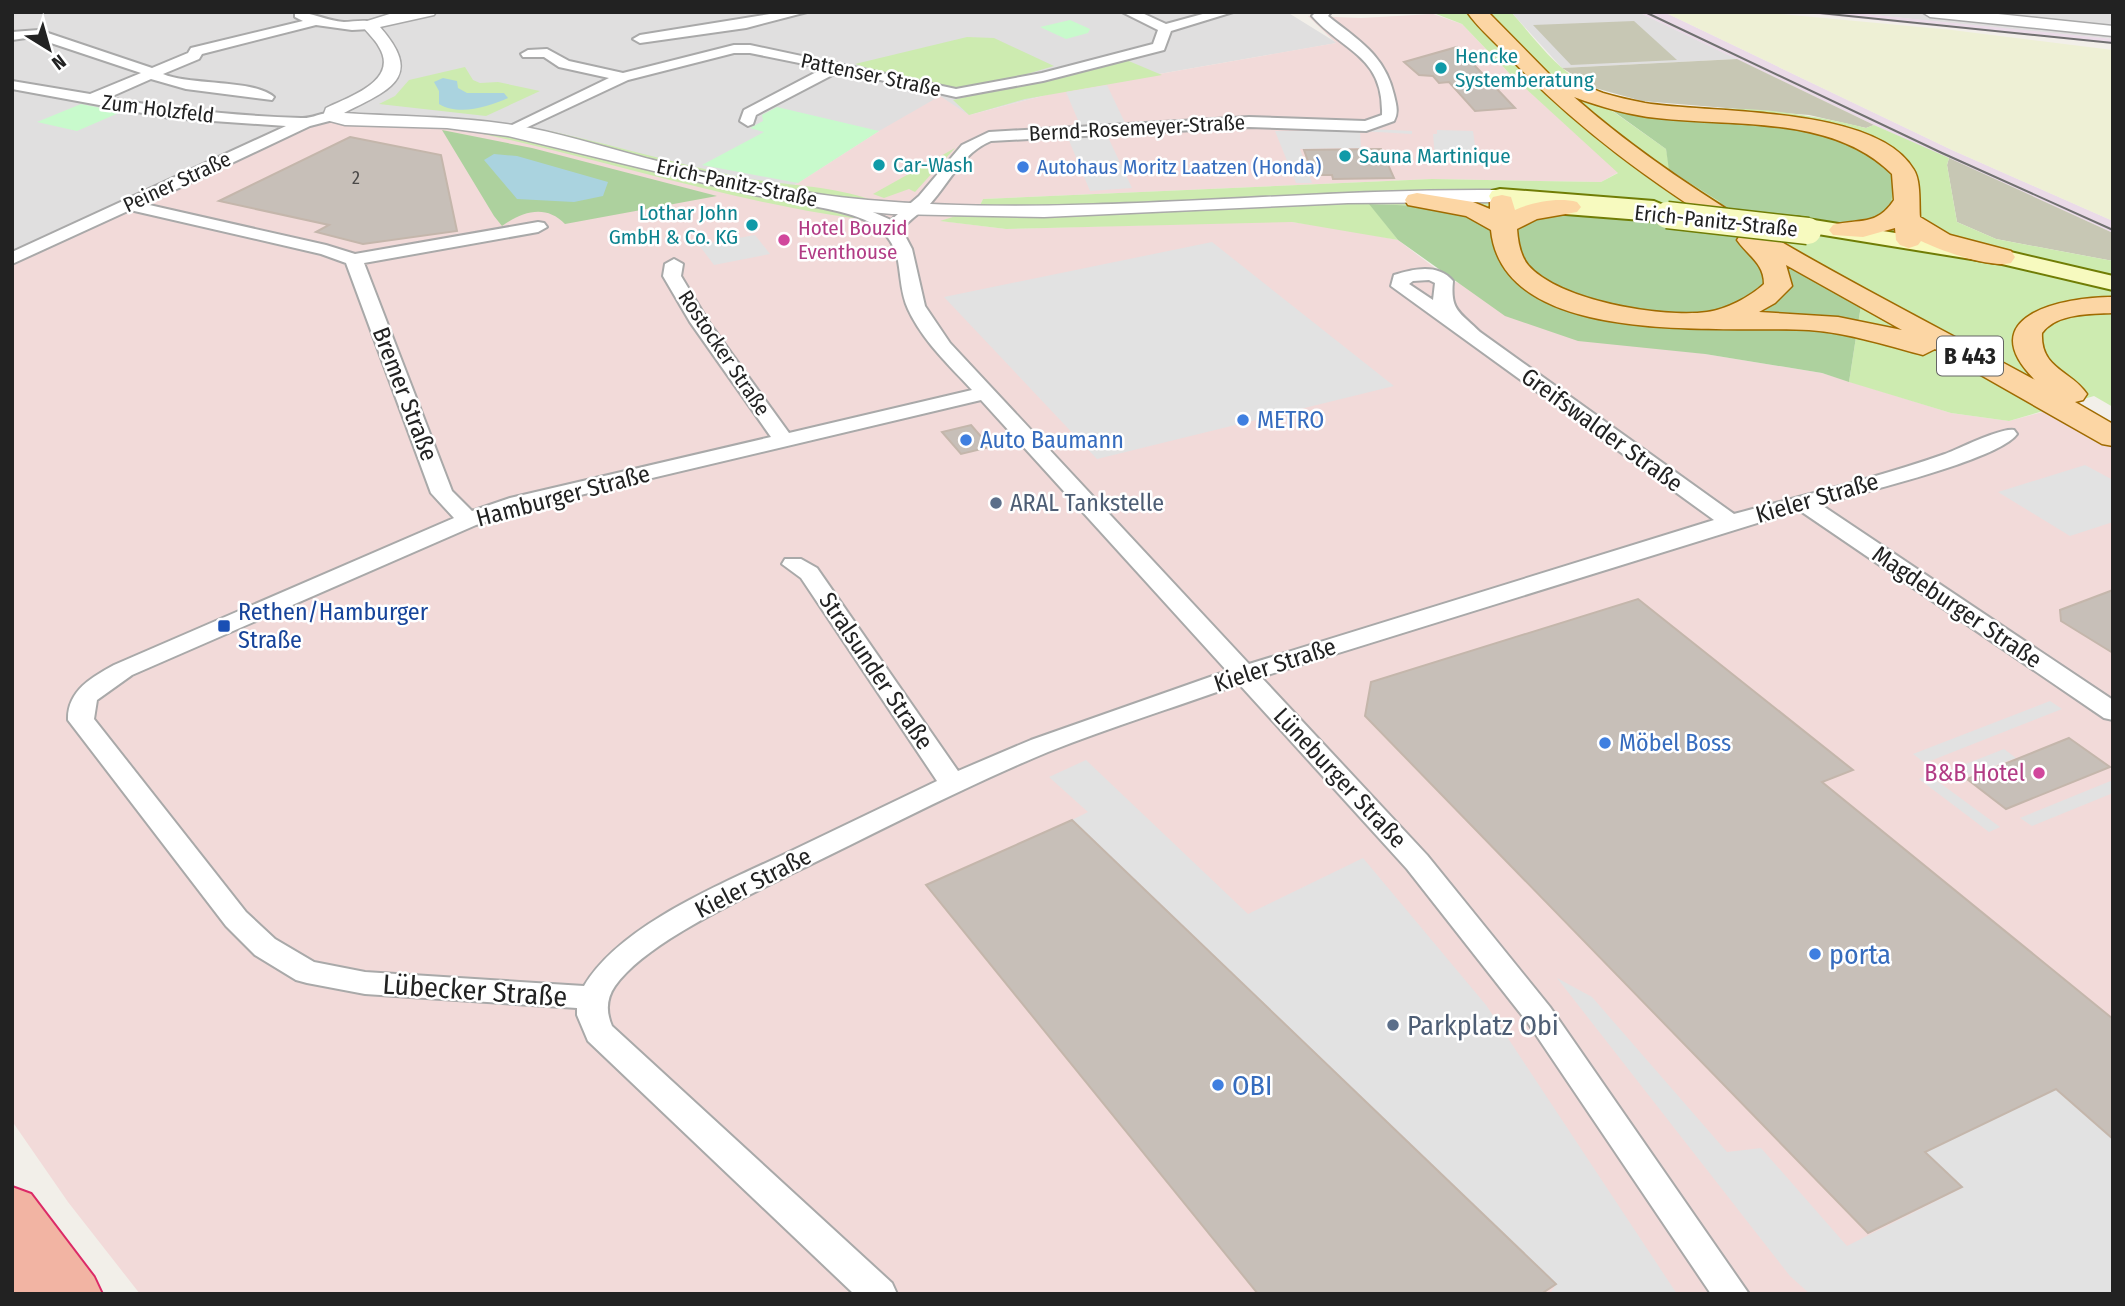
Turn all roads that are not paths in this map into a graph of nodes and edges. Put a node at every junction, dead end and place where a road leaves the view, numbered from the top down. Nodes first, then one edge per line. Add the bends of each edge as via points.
1 (296, 12) edge
2 (428, 12) edge
3 (801, 12) edge
4 (1128, 12) edge
5 (1227, 12) edge
6 (1317, 12) edge
7 (1477, 12) edge
8 (1930, 12) edge
9 (1324, 13) edge
10 (313, 22) junction
11 (370, 26) junction
12 (735, 26) junction
13 (1165, 28) junction
14 (2113, 31) edge
15 (12, 36) edge
16 (640, 39) dead end
17 (741, 48) junction
18 (528, 54) dead end
19 (1521, 57) junction
20 (836, 67) junction
21 (150, 74) junction
22 (623, 77) junction
23 (12, 85) edge
24 (267, 97) dead end
25 (90, 100) junction
26 (360, 111) joint
27 (336, 112) junction
28 (1744, 119) junction
29 (415, 120) junction
30 (748, 121) dead end
31 (305, 123) junction
32 (510, 131) junction
33 (1692, 197) junction
34 (809, 199) junction
35 (1315, 199) junction
36 (1417, 200) joint
37 (129, 205) junction
38 (1569, 207) joint
39 (1502, 208) junction
40 (1660, 211) junction
41 (1726, 217) junction
42 (538, 227) dead end
43 (1908, 227) junction
44 (1802, 228) junction
45 (893, 230) junction
46 (1842, 230) junction
47 (914, 231) junction
48 (2002, 257) joint
49 (12, 259) edge
50 (354, 260) junction
51 (674, 264) dead end
52 (2113, 283) edge
53 (2113, 291) edge
54 (2113, 305) edge
55 (1695, 320) junction
56 (1474, 337) dead end
57 (985, 393) junction
58 (2065, 409) junction
59 (2113, 423) edge
60 (2007, 434) dead end
61 (2113, 438) edge
62 (784, 440) junction
63 (1802, 502) junction
64 (468, 520) junction
65 (1731, 522) junction
66 (793, 564) dead end
67 (1243, 674) junction
68 (86, 695) joint
69 (2113, 712) edge
70 (953, 784) junction
71 (593, 998) junction
72 (12, 1210) edge
73 (12, 1278) edge
74 (24, 1294) edge
75 (74, 1294) edge
76 (879, 1294) edge
77 (1731, 1294) edge

1 - 10 street
2 - 11 street
3 - 12 street
4 - 13 street
5 - 13 street
6 - 9 street
7 - 19 main road, B 443
8 - 14 street
9 - 47 street, Bernd-Rosemeyer-Straße via 1319,16 1327,25 1365,52 1381,75 1389,118 1366,126 1249,122 989,136 971,145
10 - 11 street
10 - 21 street via 196,51 194,56
11 - 27 street, Peiner Straße via 389,49 392,72 384,85
12 - 16 street
12 - 17 street via 747,38
13 - 20 street, Pattenser Straße via 1159,47 969,92 943,92
15 - 21 street via 34,33
17 - 20 street, Pattenser Straße
17 - 22 street, Pattenser Straße
18 - 22 street via 547,53 564,64
19 - 28 main road via 1557,82 1602,100
19 - 33 main road, B 443 via 1597,128
20 - 30 street via 749,113
21 - 24 street via 211,90
21 - 25 street
22 - 32 street, Pattenser Straße
23 - 25 street, Zum Holzfeld
25 - 31 street, Zum Holzfeld via 170,113
26 - 27 street, Peiner Straße
26 - 29 street, Erich-Panitz-Straße
27 - 29 street, Erich-Panitz-Straße via 345,119
27 - 31 street, Peiner Straße
28 - 33 main road via 1702,124 1665,140 1657,152 1660,162
28 - 43 main road via 1816,128 1874,147 1904,172
29 - 32 street, Erich-Panitz-Straße
31 - 37 street, Peiner Straße
32 - 34 street, Erich-Panitz-Straße via 708,180
33 - 41 main road, B 443
34 - 45 street via 871,217
34 - 47 street, Erich-Panitz-Straße
35 - 36 street, Erich-Panitz-Straße
35 - 39 street, Erich-Panitz-Straße via 1412,195
35 - 47 street, Erich-Panitz-Straße via 1034,210
36 - 39 main road via 1473,210
37 - 49 street, Peiner Straße
37 - 50 street
38 - 39 main road via 1531,212
38 - 40 main road, Erich-Panitz-Straße
39 - 40 main road, Erich-Panitz-Straße
39 - 55 main road via 1513,263 1539,286 1611,313
40 - 44 main road, Erich-Panitz-Straße, bridge
41 - 55 main road via 1774,264 1778,286 1751,306
41 - 58 main road, B 443
42 - 50 street
43 - 44 main road, Erich-Panitz-Straße
43 - 46 main road, Erich-Panitz-Straße
43 - 46 main road via 1895,219
43 - 48 main road
43 - 53 main road, Erich-Panitz-Straße via 2011,267
44 - 46 main road, Erich-Panitz-Straße
45 - 47 street, Lüneburger Straße
45 - 47 street via 899,218
47 - 57 street, Lüneburger Straße via 910,286 925,324
48 - 52 main road
50 - 64 street, Bremer Straße via 442,493
51 - 62 street, Rostocker Straße via 672,276 699,321
54 - 59 main road via 2052,313 2034,323 2026,346 2049,377
55 - 58 main road via 1813,323 1875,332 1942,352
56 - 65 street, Greifswalder Straße
57 - 62 street, Hamburger Straße
57 - 67 street, Lüneburger Straße
58 - 61 main road, B 443
60 - 63 street, Kieler Straße via 1971,452
62 - 64 street, Hamburger Straße via 510,505
63 - 65 street, Kieler Straße
63 - 69 street, Magdeburger Straße
64 - 68 street, Hamburger Straße via 123,670
65 - 67 street, Kieler Straße
66 - 70 street, Stralsunder Straße via 809,573
67 - 70 street, Kieler Straße via 1040,746
67 - 77 street, Lüneburger Straße via 1471,927 1539,1014
68 - 71 street, Lübecker Straße via 79,710 81,720 236,919 265,947 296,966 365,983
70 - 71 street, Kieler Straße via 701,908 635,948 605,976
71 - 76 street, Lübecker Straße via 599,1033
72 - 75 highway
73 - 74 highway

